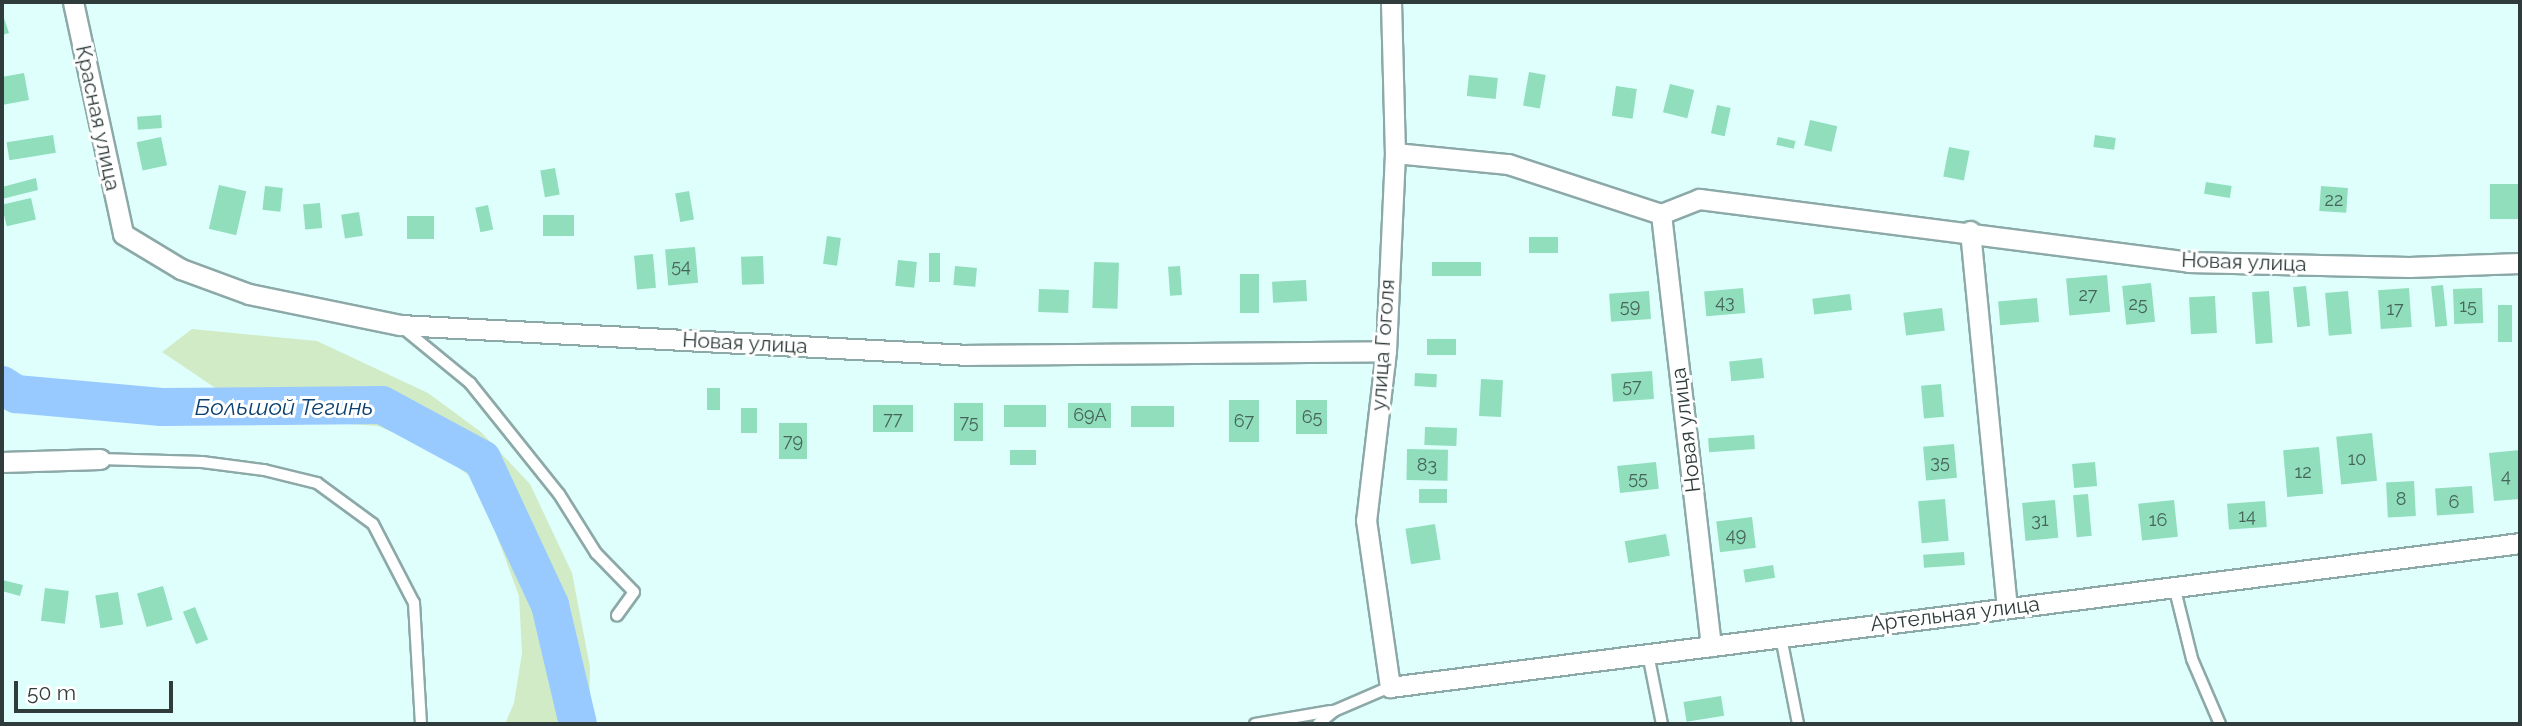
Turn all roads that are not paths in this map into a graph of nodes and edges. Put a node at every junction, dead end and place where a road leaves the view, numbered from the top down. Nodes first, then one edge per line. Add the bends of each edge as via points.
1 (73, 2) edge
2 (1391, 2) edge
3 (1395, 153) junction
4 (1661, 214) junction
5 (1970, 231) junction
6 (123, 234) joint
7 (2520, 263) edge
8 (400, 325) junction
9 (1385, 351) junction
10 (100, 460) joint
11 (2, 462) edge
12 (2520, 543) edge
13 (2174, 586) junction
14 (2007, 608) junction
15 (617, 615) dead end
16 (1781, 637) junction
17 (1711, 646) junction
18 (1648, 654) junction
19 (1390, 687) junction
20 (1334, 711) junction
21 (421, 724) edge
22 (1255, 724) edge
23 (1318, 724) edge
24 (1662, 724) edge
25 (1798, 724) edge
26 (2220, 724) edge

1 - 6 street, Красная улица
2 - 3 street, улица Гоголя
3 - 4 street via 1508,164
3 - 9 street, улица Гоголя
4 - 5 street, Новая улица via 1699,199
4 - 17 street, Новая улица
5 - 7 street, Новая улица via 2188,262 2410,267
5 - 14 street
6 - 8 street, Новая улица via 181,269 249,294
8 - 9 street, Новая улица via 968,355
8 - 15 lane via 470,383 559,494 596,553 634,592
9 - 19 street, улица Гоголя via 1366,520
10 - 11 street
10 - 21 lane via 202,462 317,482 373,524 414,603
12 - 13 street, Артельная улица
13 - 14 street, Артельная улица
13 - 26 lane via 2192,659
14 - 16 street, Артельная улица
16 - 17 street, Артельная улица
16 - 25 lane
17 - 18 street, Артельная улица
18 - 19 street, Артельная улица
18 - 24 lane
19 - 20 lane
20 - 22 lane
20 - 23 lane

